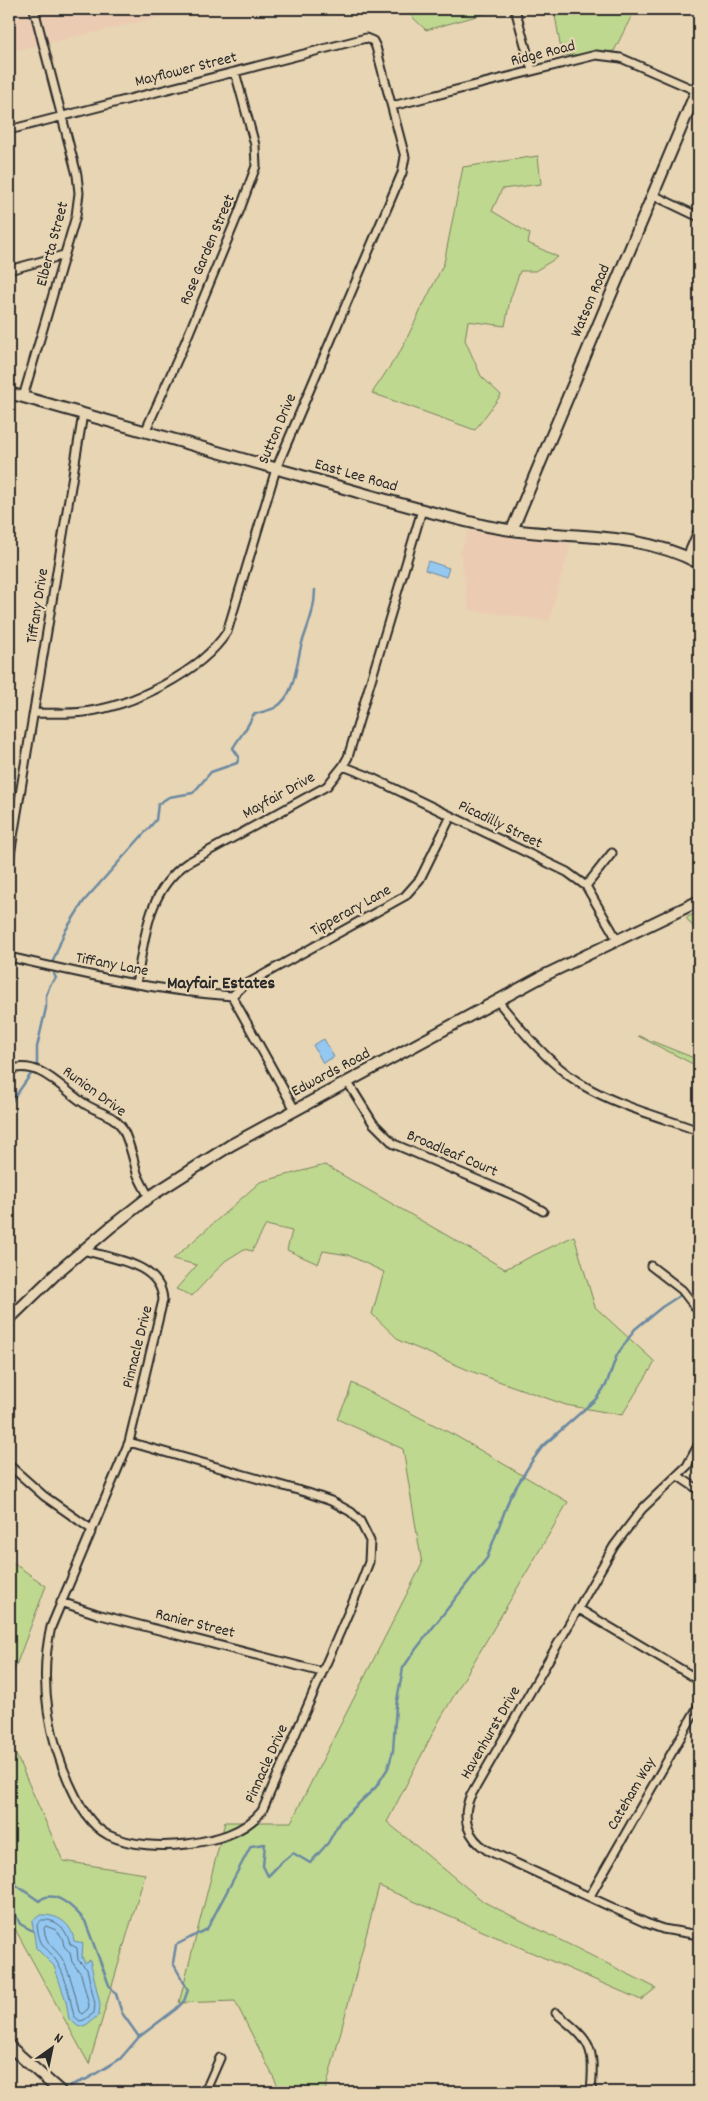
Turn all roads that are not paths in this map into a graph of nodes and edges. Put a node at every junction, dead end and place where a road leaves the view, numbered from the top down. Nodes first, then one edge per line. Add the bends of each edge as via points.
1 (34, 9) edge
2 (515, 9) edge
3 (370, 39) joint
4 (532, 70) junction
5 (236, 72) junction
6 (698, 88) edge
7 (392, 106) junction
8 (62, 116) junction
9 (9, 130) edge
10 (653, 195) junction
11 (699, 217) edge
12 (64, 255) junction
13 (9, 270) edge
14 (9, 393) edge
15 (23, 397) junction
16 (83, 414) junction
17 (145, 432) junction
18 (276, 469) junction
19 (422, 510) junction
20 (699, 529) edge
21 (512, 530) junction
22 (687, 557) junction
23 (699, 563) edge
24 (34, 713) junction
25 (343, 766) junction
26 (451, 816) junction
27 (612, 852) dead end
28 (9, 861) edge
29 (586, 886) junction
30 (699, 901) edge
31 (618, 941) junction
32 (9, 958) edge
33 (136, 984) junction
34 (232, 996) junction
35 (497, 1000) junction
36 (9, 1070) edge
37 (347, 1081) junction
38 (295, 1110) junction
39 (699, 1130) edge
40 (149, 1198) junction
41 (543, 1211) dead end
42 (83, 1250) junction
43 (652, 1266) dead end
44 (699, 1312) edge
45 (9, 1320) edge
46 (129, 1442) junction
47 (699, 1444) edge
48 (9, 1465) edge
49 (678, 1476) junction
50 (699, 1490) edge
51 (91, 1528) junction
52 (61, 1602) junction
53 (579, 1609) junction
54 (322, 1672) junction
55 (699, 1680) edge
56 (699, 1706) edge
57 (590, 1896) junction
58 (699, 1935) edge
59 (556, 2013) dead end
60 (9, 2046) edge
61 (220, 2058) dead end
62 (61, 2092) edge
63 (205, 2092) edge
64 (591, 2092) edge

1 - 8 street, Elberta Street
2 - 4 street
3 - 5 street, Mayflower Street
3 - 7 street, Sutton Drive via 376,47
4 - 6 street, Ridge Road via 584,57 609,56
4 - 7 street, Ridge Road
5 - 8 street, Mayflower Street
5 - 17 street, Rose Garden Street via 255,145 256,166
6 - 10 street, Watson Road
7 - 18 street, Sutton Drive via 405,156 402,173
8 - 9 street, Mayflower Street
8 - 12 street, Elberta Street via 79,193
10 - 11 street
10 - 21 street, Watson Road
12 - 13 street
12 - 15 street, Elberta Street
14 - 15 street, East Lee Road
15 - 16 street, East Lee Road
16 - 17 street, East Lee Road
16 - 24 street, Tiffany Drive
17 - 18 street, East Lee Road
18 - 19 street, East Lee Road
18 - 24 street, Sutton Drive via 232,620 218,644 180,674 128,701 85,712
19 - 21 street, East Lee Road
19 - 25 street, Mayfair Drive
20 - 22 street
21 - 22 street, East Lee Road via 626,539
22 - 23 street, East Lee Road
24 - 28 street, Tiffany Drive
25 - 26 street, Picadilly Street
25 - 33 street, Mayfair Drive via 327,786 187,863 173,874 150,912
26 - 29 street, Picadilly Street via 567,872
26 - 34 street, Tipperary Lane via 420,879 405,896 243,986
27 - 29 street
29 - 31 street, Picadilly Street
30 - 31 street, Edwards Road
31 - 35 street, Edwards Road
32 - 33 street, Tiffany Lane
33 - 34 street, Tiffany Lane
34 - 38 street
35 - 37 street, Edwards Road
35 - 39 street via 542,1052 581,1084
36 - 40 street, Runion Drive via 26,1067 41,1072 85,1104 116,1121 124,1132
37 - 38 street, Edwards Road
37 - 41 street, Broadleaf Court via 373,1123 394,1144
38 - 40 street, Edwards Road via 231,1145
40 - 42 street, Edwards Road
42 - 45 street, Edwards Road
42 - 46 street, Pinnacle Drive via 146,1270 157,1279 162,1290 162,1306
43 - 44 street via 682,1290
46 - 51 street, Pinnacle Drive
46 - 54 street, Pinnacle Drive via 308,1493 341,1506 360,1521 370,1541 369,1562
47 - 49 street, Havenhurst Drive
48 - 51 street via 44,1496
49 - 50 street
49 - 53 street, Havenhurst Drive via 627,1527
51 - 52 street, Pinnacle Drive
52 - 54 street, Ranier Street
52 - 54 street, Pinnacle Drive via 51,1627 46,1654 54,1743 66,1778 86,1814 102,1830 124,1840 163,1845 188,1844 220,1838 251,1823 265,1805
53 - 55 street
53 - 57 street, Havenhurst Drive via 470,1797 466,1821 471,1834 487,1850
56 - 57 street, Cateham Way
57 - 58 street, Havenhurst Drive via 655,1926
59 - 64 street via 590,2046 593,2065
60 - 62 street
61 - 63 street

